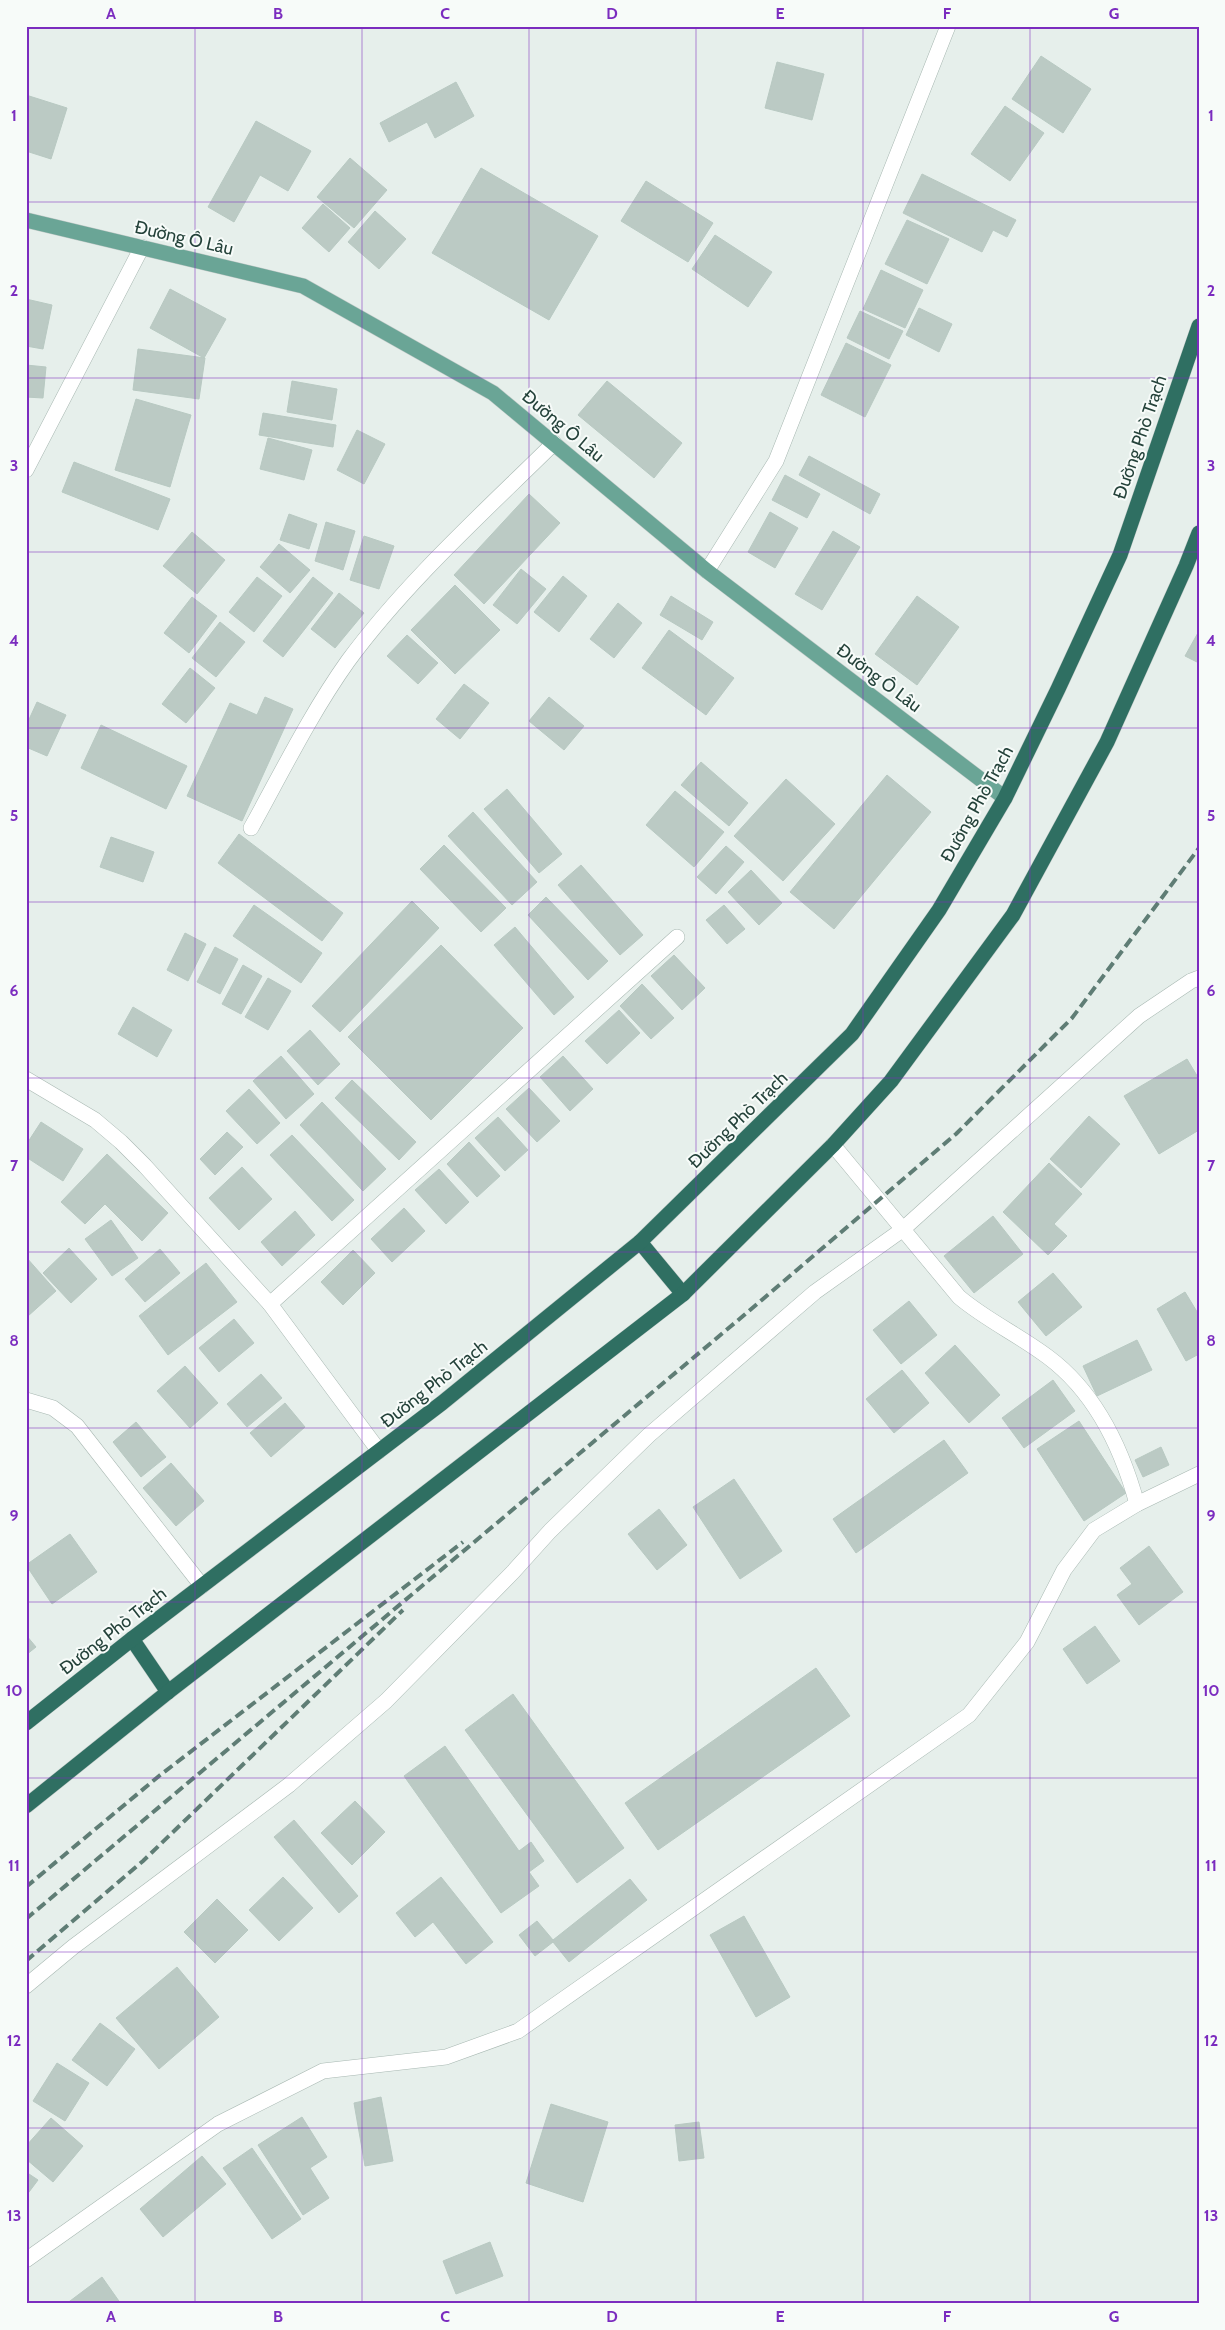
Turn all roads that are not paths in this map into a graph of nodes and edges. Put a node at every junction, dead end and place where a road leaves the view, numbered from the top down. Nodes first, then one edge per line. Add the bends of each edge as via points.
1 (948, 26) edge
2 (26, 220) edge
3 (142, 248) junction
4 (1199, 326) edge
5 (554, 443) junction
6 (26, 470) edge
7 (1199, 533) edge
8 (707, 571) junction
9 (1004, 798) junction
10 (251, 828) dead end
11 (676, 937) dead end
12 (1199, 978) edge
13 (26, 1078) edge
14 (833, 1145) junction
15 (902, 1230) junction
16 (640, 1242) junction
17 (683, 1294) junction
18 (270, 1304) junction
19 (26, 1400) edge
20 (379, 1451) junction
21 (1199, 1474) edge
22 (1138, 1504) junction
23 (202, 1586) junction
24 (132, 1639) junction
25 (168, 1692) junction
26 (26, 1723) edge
27 (26, 1806) edge
28 (26, 1986) edge
29 (26, 2260) edge

1 - 8 street via 776,461
2 - 3 main road, Đường Ô Lâu
3 - 5 main road, Đường Ô Lâu via 303,286 493,392
3 - 6 street
4 - 9 highway, Đường Phò Trạch via 1120,555
5 - 8 main road, Đường Ô Lâu
5 - 10 street via 412,584 379,622 321,702
7 - 14 highway via 1107,742 1013,915 891,1081
8 - 9 main road, Đường Ô Lâu
9 - 16 highway, Đường Phò Trạch via 939,910 852,1034
11 - 18 street
12 - 15 street via 1139,1016
13 - 18 street via 95,1120 121,1142
14 - 15 street
14 - 17 highway
15 - 22 street via 959,1297 977,1312 1048,1356 1069,1376 1095,1408 1118,1446
15 - 28 street via 815,1292 649,1435 550,1531 514,1572 386,1701 289,1785 72,1947
16 - 17 highway
16 - 20 highway, Đường Phò Trạch
17 - 25 highway
18 - 20 street
19 - 23 street via 53,1408 77,1426
20 - 23 highway, Đường Phò Trạch
21 - 22 street
22 - 29 street via 1094,1530 1064,1570 1028,1642 968,1716 518,2031 446,2056 323,2070 218,2124
23 - 24 highway, Đường Phò Trạch
24 - 25 highway
24 - 26 highway, Đường Phò Trạch
25 - 27 highway

